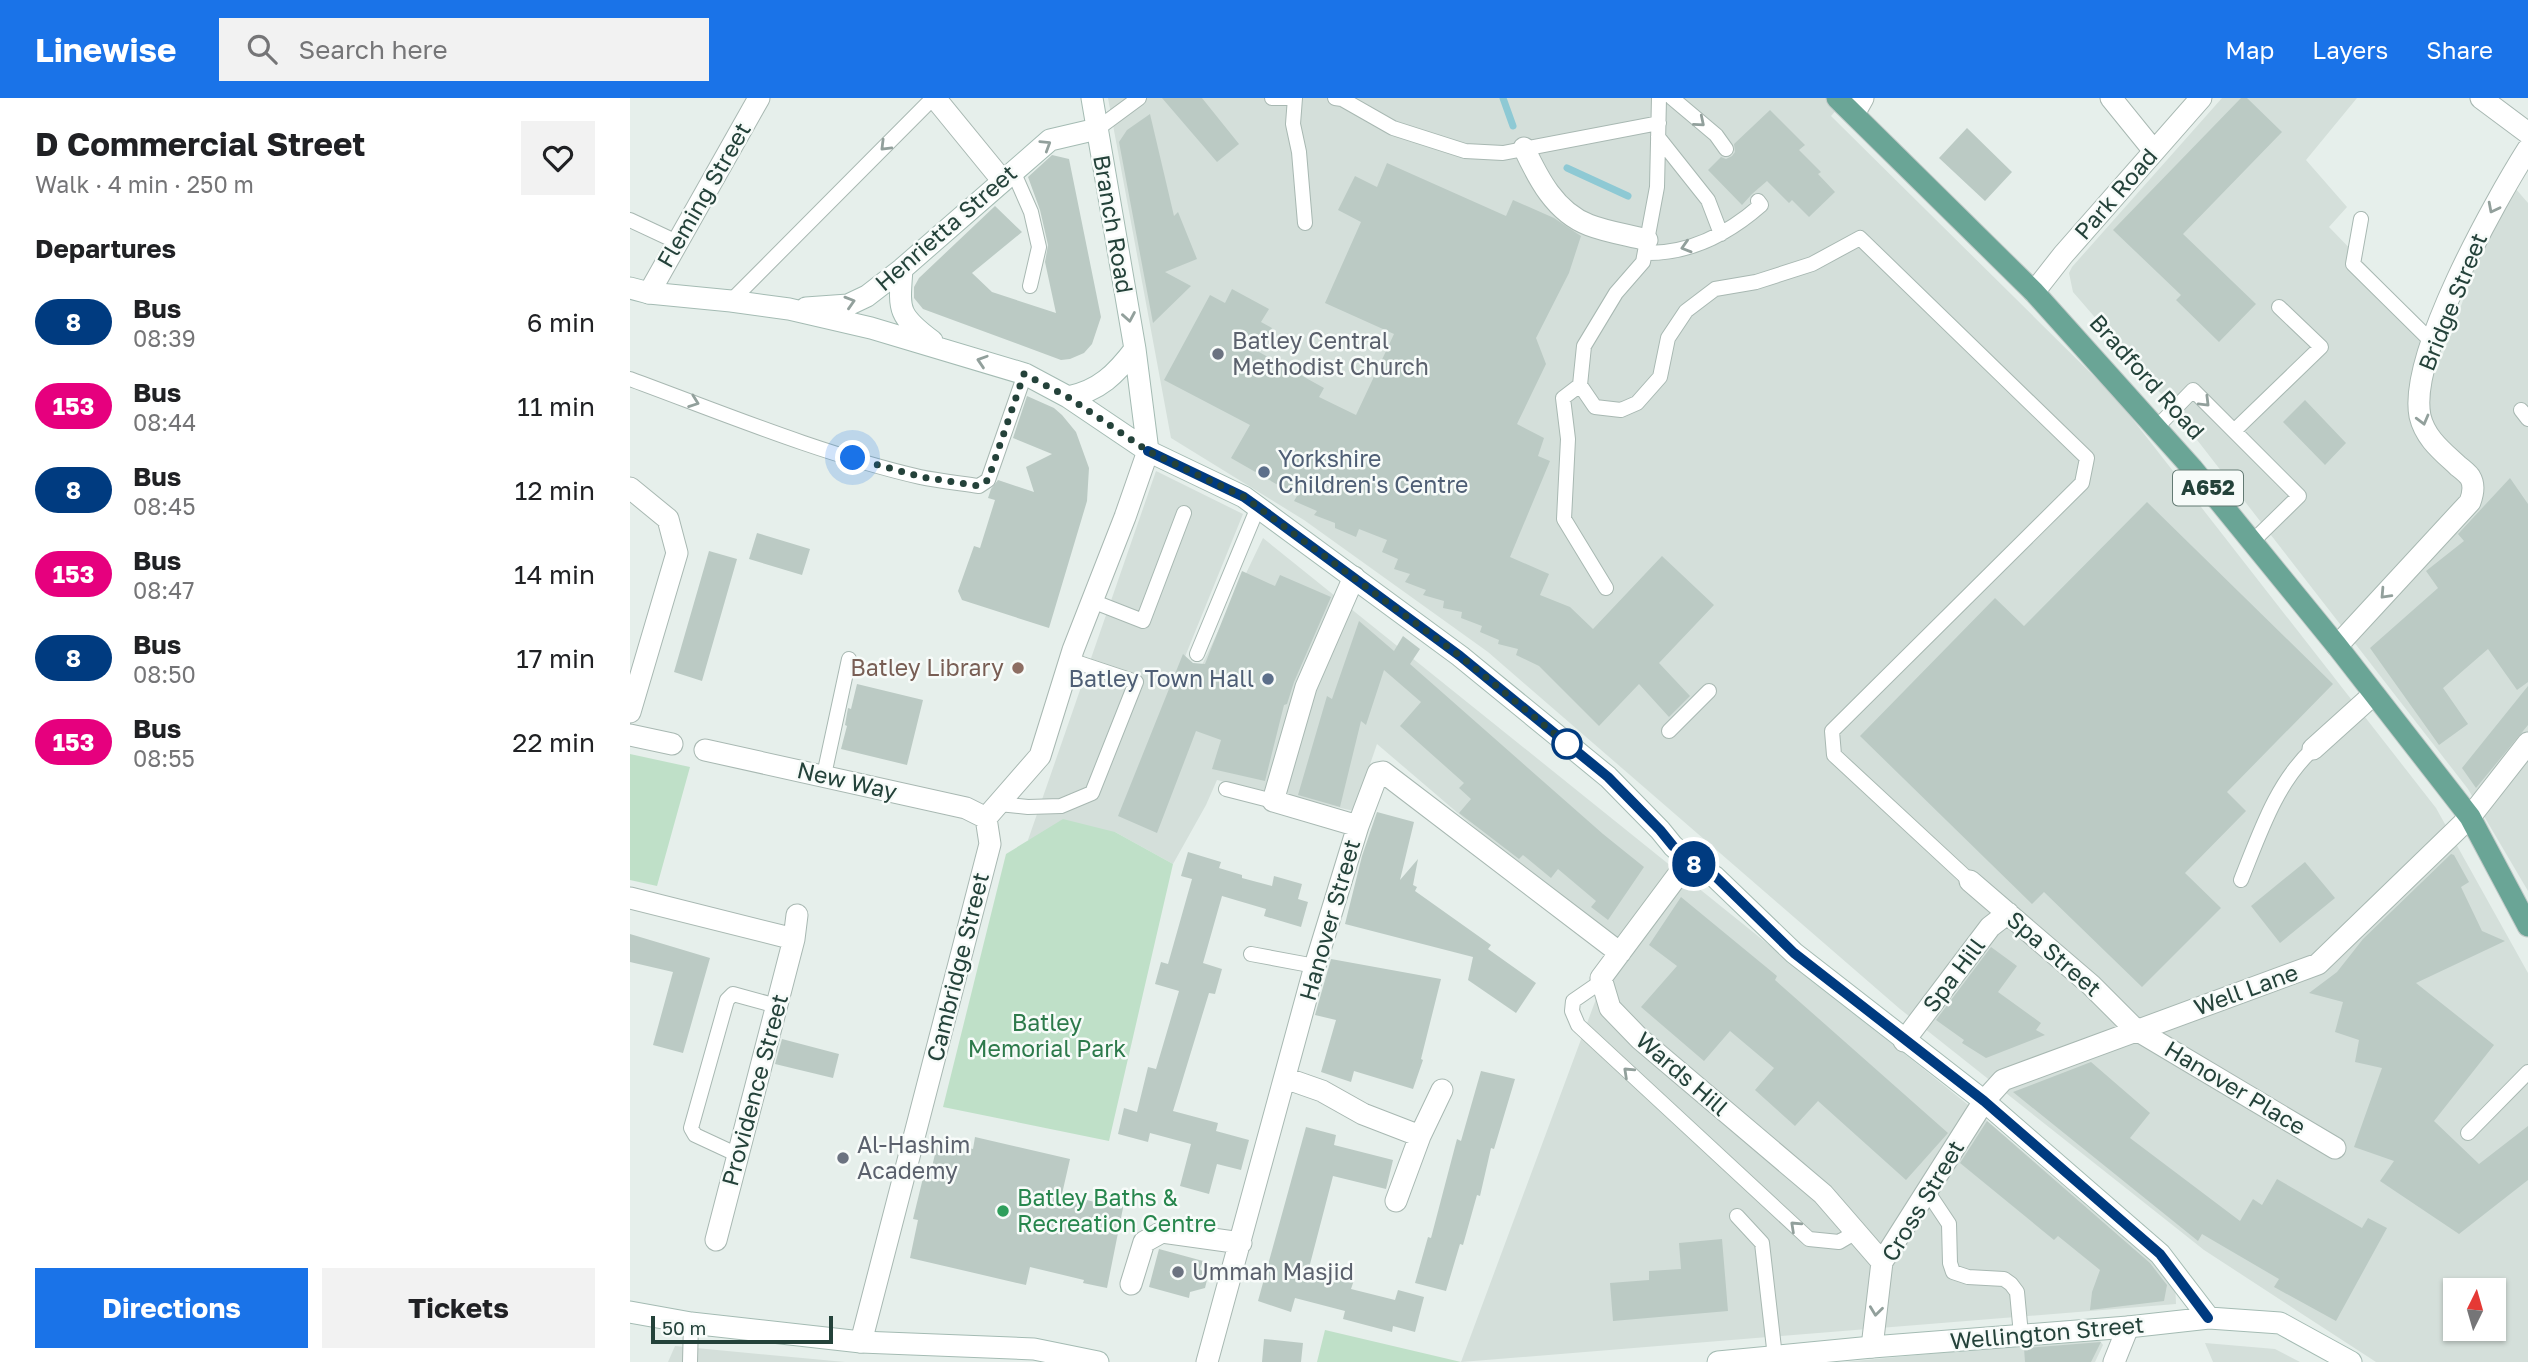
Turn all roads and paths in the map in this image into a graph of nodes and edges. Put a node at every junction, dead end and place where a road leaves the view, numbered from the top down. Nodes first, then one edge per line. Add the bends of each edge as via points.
1 (759, 98) edge
2 (934, 98) edge
3 (1092, 98) edge
4 (1139, 98) edge
5 (1272, 98) edge
6 (1294, 98) edge
7 (1335, 98) edge
8 (1659, 98) edge
9 (1672, 98) edge
10 (1826, 98) edge
11 (1837, 98) edge
12 (2111, 98) edge
13 (2201, 98) edge
14 (2481, 98) edge
15 (1858, 106) edge
16 (1097, 129) junction
17 (1658, 130) junction
18 (2528, 133) edge
19 (1524, 148) junction
20 (1726, 149) dead end
21 (2528, 149) edge
22 (2154, 151) junction
23 (1007, 175) junction
24 (1758, 201) dead end
25 (2361, 219) dead end
26 (630, 220) edge
27 (1305, 223) dead end
28 (1720, 234) junction
29 (677, 242) junction
30 (1646, 246) junction
31 (902, 269) junction
32 (1030, 286) dead end
33 (639, 291) edge
34 (2034, 292) junction
35 (731, 301) junction
36 (2279, 307) dead end
37 (789, 309) junction
38 (2432, 342) junction
39 (940, 347) junction
40 (1135, 349) junction
41 (1024, 374) junction
42 (630, 379) edge
43 (1580, 385) junction
44 (1068, 397) junction
45 (2157, 427) junction
46 (2234, 431) junction
47 (1148, 451) junction
48 (630, 488) edge
49 (1258, 507) junction
50 (1184, 513) dead end
51 (2253, 541) junction
52 (1354, 577) junction
53 (1606, 588) dead end
54 (1090, 607) junction
55 (2337, 646) junction
56 (1196, 654) dead end
57 (849, 659) dead end
58 (1070, 660) junction
59 (1709, 691) dead end
60 (2374, 694) junction
61 (630, 712) edge
62 (1669, 731) dead end
63 (630, 735) edge
64 (2528, 743) edge
65 (672, 744) dead end
66 (2313, 749) joint
67 (705, 750) dead end
68 (824, 775) junction
69 (1227, 789) dead end
70 (1273, 801) junction
71 (993, 811) junction
72 (2470, 817) junction
73 (1358, 826) junction
74 (1689, 860) junction
75 (2241, 880) dead end
76 (1970, 881) joint
77 (630, 898) edge
78 (2008, 914) junction
79 (797, 915) dead end
80 (2528, 926) edge
81 (794, 939) junction
82 (1620, 953) junction
83 (1251, 954) dead end
84 (1315, 966) junction
85 (1602, 981) junction
86 (777, 1006) junction
87 (2135, 1029) junction
88 (1904, 1041) junction
89 (2528, 1072) edge
90 (1284, 1078) junction
91 (1442, 1090) dead end
92 (1984, 1101) junction
93 (2468, 1132) dead end
94 (1420, 1136) junction
95 (2335, 1148) dead end
96 (738, 1155) junction
97 (1927, 1191) junction
98 (1396, 1201) dead end
99 (1737, 1216) dead end
100 (1856, 1232) junction
101 (716, 1240) dead end
102 (1241, 1243) junction
103 (1882, 1262) junction
104 (1131, 1284) dead end
105 (630, 1312) edge
106 (2208, 1318) junction
107 (691, 1323) junction
108 (2129, 1327) junction
109 (2021, 1335) junction
110 (861, 1342) junction
111 (1872, 1347) junction
112 (1044, 1357) edge
113 (1788, 1358) edge
114 (690, 1362) edge
115 (1098, 1362) edge
116 (1207, 1362) edge
117 (1718, 1362) edge
118 (2114, 1362) edge
119 (2351, 1362) edge

1 - 29 street, Fleming Street
2 - 23 street
2 -> 35 lane
3 - 16 street, Branch Road
4 - 16 lane
5 - 6 lane
6 - 27 lane
7 - 19 lane via 1393,128 1465,150 1503,153
8 - 17 lane
9 -> 20 lane
10 - 15 main road
11 - 15 main road, Bradford Road / A652
12 - 22 street
13 - 22 street, Park Road
14 - 18 street
15 - 34 main road, Bradford Road / A652
23 -> 16 street, Henrietta Street via 1050,140
16 -> 40 street, Branch Road
17 - 19 lane
17 - 28 lane via 1708,200
17 - 30 lane via 1657,187
19 - 30 street via 1555,202 1587,224
21 -> 38 street, Bridge Street via 2466,261
22 - 34 street, Park Road
23 - 31 street, Henrietta Street
23 - 32 lane via 1031,212 1039,247
24 - 28 lane via 1761,205 1753,212
25 - 38 lane via 2353,264
26 - 29 lane
28 -> 30 lane via 1680,250
29 - 33 street, Fleming Street
30 - 43 lane via 1643,262 1616,293 1584,346
37 -> 31 street, Henrietta Street via 848,305
31 - 39 street via 899,304 912,326
33 - 35 street
34 - 45 main road, Bradford Road / A652
35 - 37 street
36 - 46 lane via 2321,347
37 - 39 street
38 -> 55 street, Bridge Street via 2420,386 2420,415 2430,440 2470,477 2474,489 2470,502
41 -> 39 street
40 - 44 street via 1100,386
40 - 47 street, Branch Road
42 -> 41 lane via 853,458 922,477 979,486 988,480
41 - 44 street
43 - 53 lane via 1563,398 1568,439 1564,519
43 - 76 lane via 1595,407 1621,410 1637,403 1660,377 1668,338 1686,311 1715,289 1812,264 1860,238 2087,458 2082,483 1832,732 1834,755
44 - 47 street
45 -> 46 lane via 2193,390
45 - 51 main road, Bradford Road / A652
46 - 51 lane via 2299,496
47 - 49 street
47 - 54 street
48 - 61 street via 668,519 677,553
49 - 52 street
49 - 56 lane
50 - 54 lane via 1143,621
51 - 55 main road, Bradford Road / A652
52 - 70 street via 1306,687
52 - 74 street via 1460,656 1608,777
54 - 58 street
55 - 60 main road, Bradford Road / A652
57 - 68 lane
58 - 71 street via 1040,756
58 - 71 lane via 1136,682 1092,793 1061,806
59 - 62 lane
60 - 66 street
60 - 72 main road, Bradford Road / A652
63 - 65 street
64 - 72 street, Well Lane
66 - 75 lane via 2282,786
67 - 68 street, New Way
68 - 71 street, New Way
69 - 70 lane
70 - 73 street
71 - 110 street, Cambridge Street via 990,844
72 - 80 main road, Bradford Road / A652
72 - 87 street, Well Lane via 2318,964
73 - 82 street, Hanover Street via 1375,778 1383,772
73 - 84 street, Hanover Street
74 - 82 street
74 - 88 street via 1716,877 1794,953
76 - 78 street, Spa Street
77 - 81 street
78 - 87 street, Spa Street
78 - 88 street, Spa Hill via 1990,927
79 - 81 street, Providence Street
81 - 86 street, Providence Street
82 - 85 street
83 - 84 lane
84 - 90 street, Hanover Street
85 - 100 street, Wards Hill via 1611,1008 1640,1039 1823,1194
100 -> 85 lane via 1839,1242 1809,1239 1578,1025 1573,1001
86 - 96 street, Providence Street
86 - 96 lane via 733,994 727,1000 691,1128 695,1135
87 - 92 street, Well Lane via 2003,1080
87 - 95 street, Hanover Place
88 - 92 street
89 - 93 lane
90 - 94 street
90 - 102 street, Hanover Street
91 - 94 street
92 - 97 street, Cross Street
92 - 106 street via 2160,1254
94 - 98 street
96 - 101 street, Providence Street
97 - 103 street, Cross Street
97 - 109 lane via 1949,1224 1953,1272 2011,1284 2017,1292
99 - 113 lane via 1762,1243
100 - 103 street, Wards Hill
102 - 104 street via 1162,1232 1144,1242
102 - 116 street, Hanover Street
103 -> 111 street, Cross Street
105 - 107 street
106 - 108 street, Wellington Street
106 - 119 street, Wellington Street via 2280,1323
107 - 110 street
107 - 114 lane
108 - 109 street, Wellington Street
108 - 118 street
109 - 111 street, Wellington Street
110 - 112 street via 1034,1349
111 - 113 street, Wellington Street
112 - 115 street
113 - 117 street, Wellington Street

